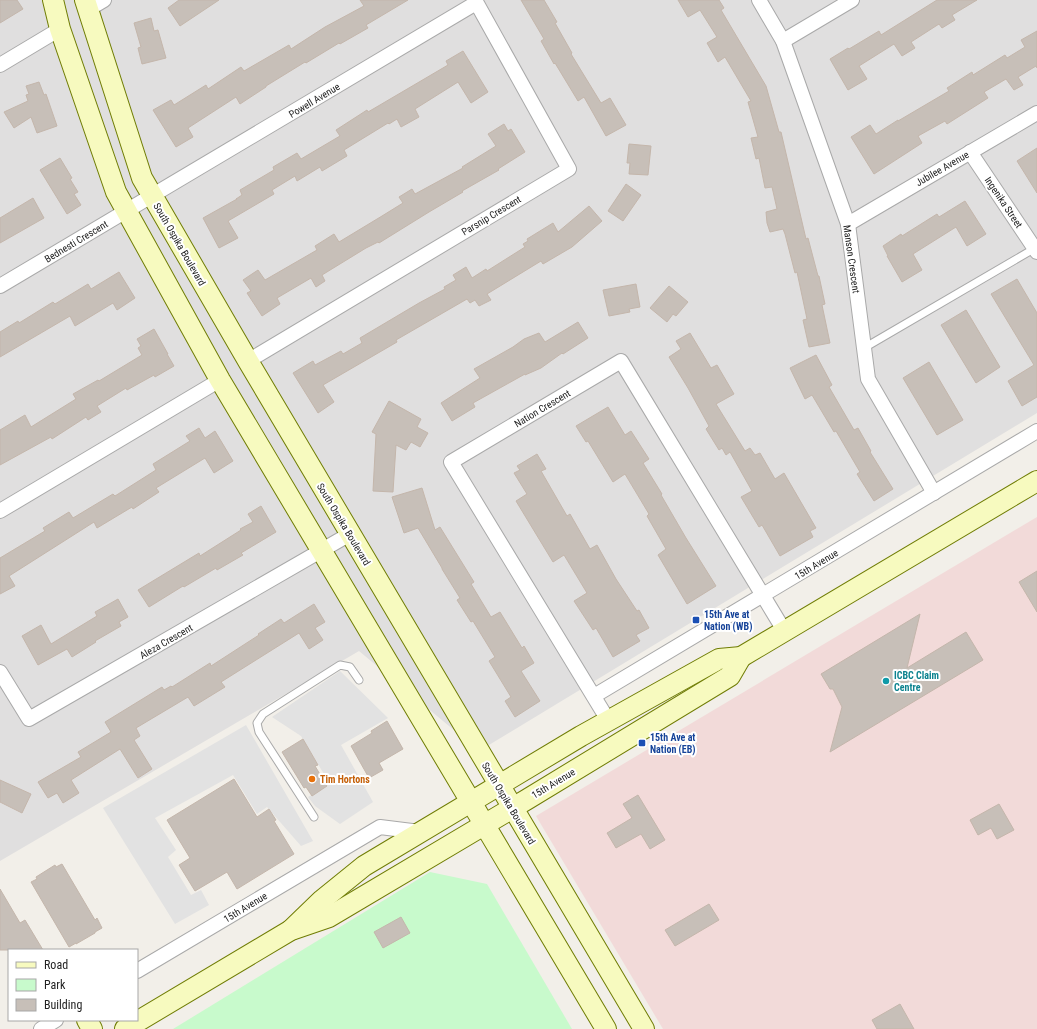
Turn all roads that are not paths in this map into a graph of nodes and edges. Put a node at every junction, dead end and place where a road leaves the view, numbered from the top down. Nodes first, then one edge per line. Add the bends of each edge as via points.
1 (53, 0) edge
2 (104, 0) edge
3 (759, 0) edge
4 (852, 0) edge
5 (476, 2) edge
6 (86, 5) edge
7 (60, 29) junction
8 (782, 41) junction
9 (0, 65) edge
10 (1037, 113) edge
11 (970, 152) junction
12 (152, 196) junction
13 (126, 211) junction
14 (848, 224) junction
15 (1036, 249) edge
16 (0, 286) edge
17 (864, 348) junction
18 (248, 362) junction
19 (220, 380) junction
20 (1037, 431) edge
21 (1037, 481) edge
22 (934, 493) junction
23 (0, 511) edge
24 (350, 534) junction
25 (322, 550) junction
26 (763, 595) junction
27 (785, 632) junction
28 (741, 657) junction
29 (0, 672) edge
30 (359, 680) dead end
31 (594, 696) junction
32 (608, 720) junction
33 (499, 785) junction
34 (471, 802) junction
35 (512, 808) junction
36 (314, 817) dead end
37 (485, 824) junction
38 (420, 832) junction
39 (291, 930) junction
40 (138, 970) edge
41 (54, 1021) edge
42 (40, 1029) edge
43 (125, 1029) edge
44 (606, 1029) edge
45 (644, 1029) edge

1 - 7 main road
2 - 6 street
3 - 8 street, Manson Crescent
4 - 8 street
5 - 12 street, Powell Avenue
5 - 18 street, Parsnip Crescent via 569,168
6 - 12 main road, South Ospika Boulevard via 142,178
7 - 9 street
7 - 13 main road via 116,192
8 - 14 street, Manson Crescent
10 - 11 street, Jubilee Avenue
11 - 14 street, Jubilee Avenue
11 - 15 street, Ingenika Street
12 - 13 street, Bednesti Crescent
12 - 18 main road, South Ospika Boulevard
13 - 16 street, Bednesti Crescent
13 - 19 main road
14 - 17 street, Manson Crescent
15 - 17 lane
17 - 22 street, Manson Crescent via 868,379
18 - 24 main road, South Ospika Boulevard
19 - 23 street
19 - 25 main road
20 - 22 street, 15th Avenue
21 - 27 main road, 15th Avenue
22 - 26 street, 15th Avenue
24 - 25 street, Aleza Crescent
24 - 33 main road, South Ospika Boulevard
25 - 29 street, Aleza Crescent via 29,719
25 - 34 main road
26 - 27 street, Nation Crescent
26 - 31 street, 15th Avenue
26 - 31 street, Nation Crescent via 620,361 452,462
27 - 28 main road, 15th Avenue
28 - 32 main road, 15th Avenue via 718,659
28 - 35 main road, 15th Avenue via 730,676
30 - 36 lane via 350,667 340,664 263,714 257,723 259,732
31 - 32 street, Nation Crescent
32 - 33 main road, 15th Avenue
33 - 34 main road, 15th Avenue
33 - 35 main road, South Ospika Boulevard
34 - 37 main road
34 - 38 main road, 15th Avenue
35 - 37 main road, 15th Avenue
35 - 45 main road, South Ospika Boulevard
37 - 39 main road, 15th Avenue via 329,917
37 - 44 main road
38 - 39 main road, 15th Avenue via 364,866 322,900
38 - 40 street, 15th Avenue via 380,827
39 - 43 main road, 15th Avenue
41 - 42 street

